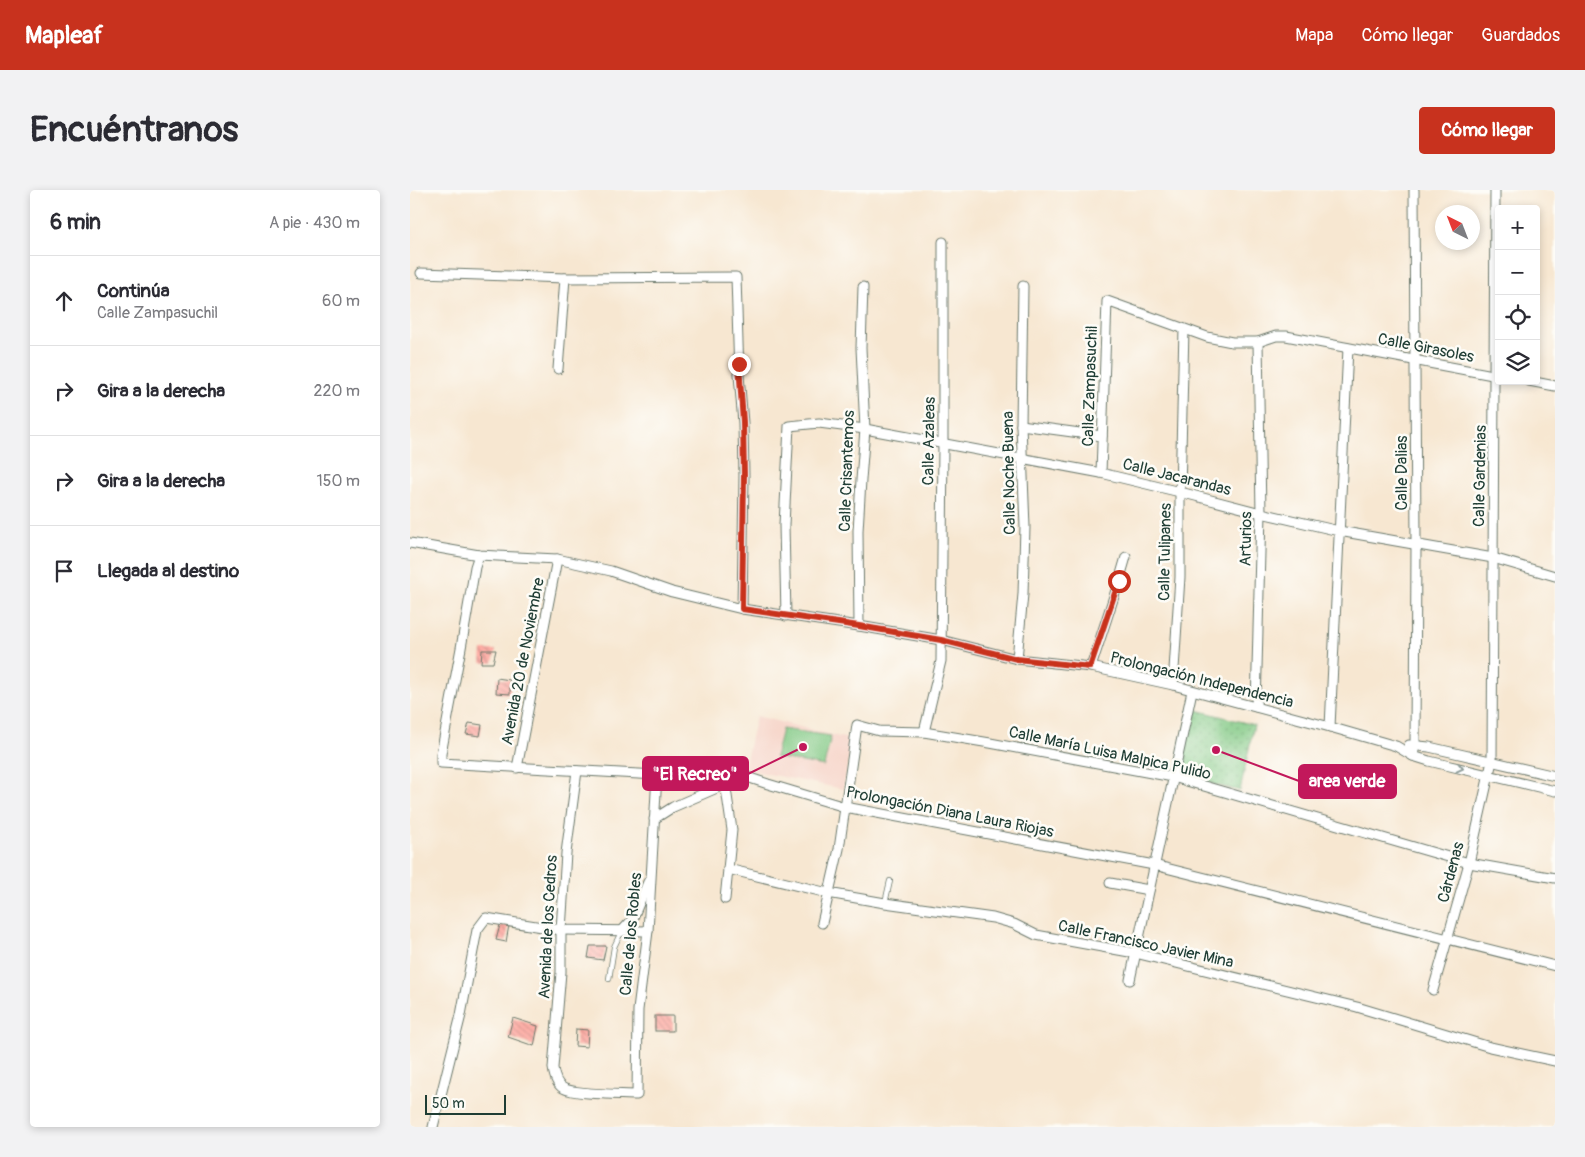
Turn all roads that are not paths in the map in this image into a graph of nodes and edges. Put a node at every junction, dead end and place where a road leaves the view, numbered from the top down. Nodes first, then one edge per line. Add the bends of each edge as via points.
1 (1414, 190) edge
2 (1495, 190) edge
3 (943, 242) dead end
4 (420, 273) dead end
5 (564, 278) junction
6 (1023, 286) dead end
7 (862, 287) dead end
8 (1107, 301) joint
9 (1184, 329) junction
10 (1497, 340) edge
11 (1258, 342) junction
12 (1348, 348) junction
13 (1415, 359) junction
14 (558, 370) dead end
15 (1495, 376) edge
16 (1540, 383) edge
17 (1497, 385) edge
18 (1555, 386) edge
19 (1021, 426) junction
20 (865, 429) junction
21 (1102, 436) junction
22 (943, 444) junction
23 (1023, 458) junction
24 (1101, 473) junction
25 (1180, 492) junction
26 (1261, 514) junction
27 (1339, 531) junction
28 (410, 543) edge
29 (1416, 544) junction
30 (479, 555) junction
31 (1126, 557) dead end
32 (1493, 558) junction
33 (557, 559) junction
34 (1555, 576) edge
35 (742, 609) junction
36 (786, 616) junction
37 (859, 626) junction
38 (941, 640) junction
39 (1017, 659) junction
40 (1090, 667) junction
41 (1173, 685) junction
42 (1192, 691) junction
43 (1256, 707) junction
44 (1330, 726) junction
45 (924, 732) junction
46 (1414, 745) junction
47 (1396, 746) junction
48 (1413, 756) junction
49 (1492, 761) junction
50 (518, 768) junction
51 (577, 771) junction
52 (732, 772) junction
53 (656, 775) junction
54 (1489, 775) junction
55 (1555, 776) edge
56 (1174, 777) junction
57 (725, 782) junction
58 (1555, 791) edge
59 (845, 807) junction
60 (654, 819) junction
61 (1469, 863) junction
62 (1154, 865) junction
63 (728, 869) junction
64 (651, 874) junction
65 (1555, 878) edge
66 (890, 881) dead end
67 (1110, 883) dead end
68 (1149, 890) junction
69 (828, 893) junction
70 (725, 899) dead end
71 (885, 903) junction
72 (822, 924) dead end
73 (561, 930) junction
74 (648, 931) junction
75 (621, 932) junction
76 (1447, 939) junction
77 (1136, 953) junction
78 (1555, 966) edge
79 (609, 979) dead end
80 (1130, 980) dead end
81 (1432, 990) dead end
82 (1555, 1061) edge
83 (637, 1095) joint
84 (433, 1127) edge

1 - 13 street, Calle Dalias
2 - 10 street, Calle Gardenias
3 - 22 street, Calle Azaleas
4 - 5 street
5 - 14 street
5 - 35 street via 736,276 744,467
6 - 19 street, Calle Noche Buena
7 - 20 street, Calle Crisantemos
8 - 9 street, Calle Girasoles
8 - 21 street, Calle Zampasuchil
9 - 11 street, Calle Girasoles via 1232,342
9 - 25 street, Calle Tulipanes
11 - 12 street, Calle Girasoles via 1286,336
11 - 26 street, Arturios
12 - 13 street, Calle Girasoles
12 - 27 street
13 - 15 street, Calle Girasoles
13 - 29 street, Calle Dalias
16 - 18 street
17 - 32 street, Calle Gardenias
19 - 21 street
19 - 23 street, Calle Noche Buena
20 - 22 street, Calle Jacarandas
20 - 36 street, Calle Jacarandas via 819,423 789,426 784,525
20 - 37 street, Calle Crisantemos via 858,531
21 - 24 street, Calle Zampasuchil
22 - 23 street, Calle Jacarandas
22 - 38 street, Calle Azaleas
23 - 24 street, Calle Jacarandas
23 - 39 street, Calle Noche Buena via 1025,528
24 - 25 street, Calle Jacarandas
25 - 26 street, Calle Jacarandas
25 - 41 street, Calle Tulipanes via 1180,576
26 - 27 street, Calle Jacarandas
26 - 43 street, Arturios
27 - 29 street, Calle Jacarandas
27 - 44 street
28 - 30 street, Prolongación Independencia
29 - 32 street, Calle Jacarandas
29 - 46 street, Calle Dalias
30 - 33 street, Prolongación Independencia
30 - 50 street, Prolongación Diana Laura Riojas via 441,764
31 - 40 street
32 - 34 street, Calle Jacarandas
32 - 49 street, Calle Gardenias
33 - 35 street, Prolongación Independencia via 611,571 672,592
33 - 50 street, Avenida 20 de Noviembre
35 - 36 street, Prolongación Independencia
36 - 37 street, Prolongación Independencia
37 - 38 street, Prolongación Independencia
38 - 39 street, Prolongación Independencia
38 - 45 street, Calle Azaleas via 941,661
39 - 40 street, Prolongación Independencia
40 - 41 street, Prolongación Independencia
41 - 42 street, Prolongación Independencia
42 - 43 street, Prolongación Independencia
42 - 56 street
43 - 44 street, Prolongación Independencia
44 - 47 street, Prolongación Independencia
45 - 56 street, Calle María Luisa Malpica Pulido
45 - 59 street, Calle María Luisa Malpica Pulido via 879,731 857,725
46 - 47 street, Prolongación Independencia
46 - 48 street, Calle Dalias
46 - 49 street, Prolongación Independencia
47 - 48 street, Prolongación Independencia
48 -> 54 street, Prolongación Independencia
49 - 54 street, Cárdenas
49 - 55 street, Prolongación Independencia
50 - 51 street, Prolongación Diana Laura Riojas
51 - 53 street, Prolongación Diana Laura Riojas
51 - 73 street, Avenida de los Cedros via 566,853
52 - 53 street, Prolongación Diana Laura Riojas
52 - 57 street
52 - 59 street, Prolongación Diana Laura Riojas
53 - 60 street, Calle de los Robles
54 - 58 street, Prolongación Independencia
54 - 61 street, Cárdenas
56 - 61 street, Calle María Luisa Malpica Pulido
56 - 62 street
57 - 60 street
57 - 63 street via 732,830
59 - 62 street, Prolongación Diana Laura Riojas
59 - 69 street
60 - 64 street, Calle de los Robles
61 - 65 street, Calle María Luisa Malpica Pulido
61 - 76 street, Cárdenas
62 - 68 street
62 - 76 street, Prolongación Diana Laura Riojas
63 - 69 street, Calle Francisco Javier Mina
63 - 70 street
64 - 74 street, Calle de los Robles
64 - 75 street via 635,913
66 - 71 lane
67 - 68 street
68 - 77 street
69 - 71 street, Calle Francisco Javier Mina
69 - 72 street
71 - 77 street, Calle Francisco Javier Mina via 994,918 1036,935
73 - 75 street
73 - 83 street, Avenida de los Cedros via 555,1078 564,1089 575,1092
73 - 84 street via 486,918 477,930 461,1015
74 - 75 street
74 - 83 street, Calle de los Robles via 638,1010
75 - 79 lane via 614,946
76 - 78 street, Prolongación Diana Laura Riojas
76 - 81 street, Cárdenas
77 - 80 street
77 - 82 street, Calle Francisco Javier Mina via 1357,1007 1490,1047

